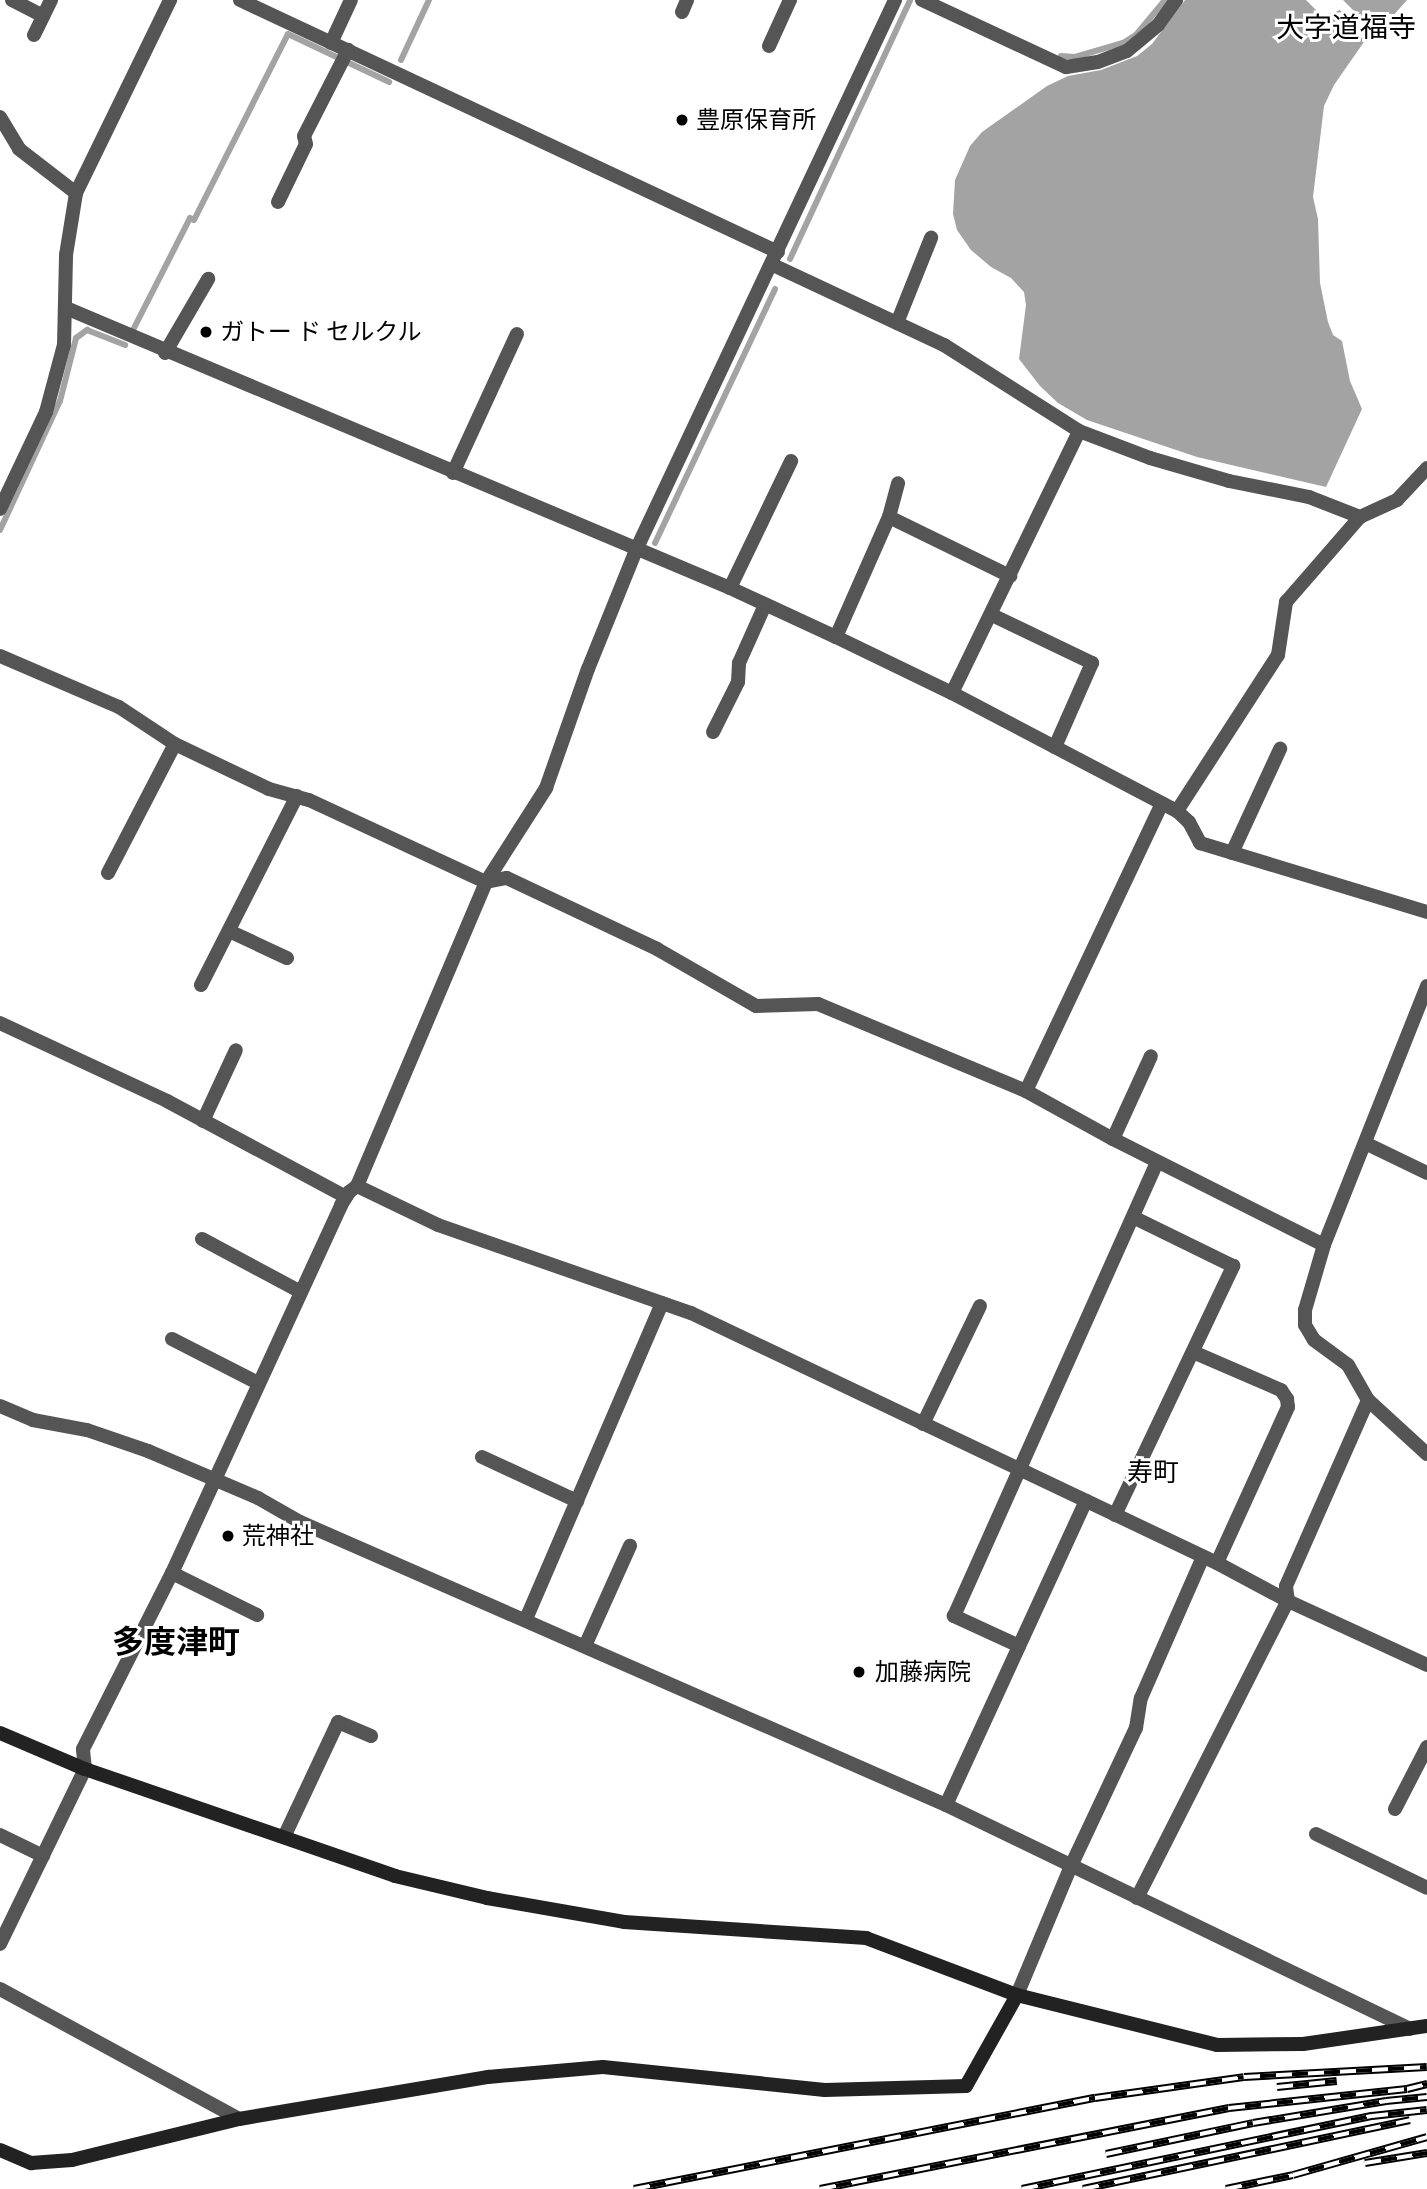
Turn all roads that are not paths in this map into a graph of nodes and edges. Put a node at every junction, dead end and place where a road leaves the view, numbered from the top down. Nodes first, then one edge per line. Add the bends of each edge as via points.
1 (12, 0) edge
2 (51, 0) edge
3 (170, 0) edge
4 (240, 0) edge
5 (351, 0) edge
6 (790, 0) edge
7 (895, 0) edge
8 (922, 0) edge
9 (1176, 0) edge
10 (43, 16) junction
11 (34, 35) dead end
12 (331, 43) junction
13 (769, 46) dead end
14 (344, 57) junction
15 (0, 117) edge
16 (76, 193) junction
17 (278, 202) dead end
18 (930, 238) dead end
19 (776, 258) junction
20 (208, 279) dead end
21 (66, 308) junction
22 (897, 323) junction
23 (517, 334) dead end
24 (165, 353) junction
25 (1079, 431) junction
26 (791, 461) dead end
27 (1427, 468) edge
28 (453, 473) junction
29 (898, 483) dead end
30 (0, 509) edge
31 (890, 517) junction
32 (1360, 517) junction
33 (636, 550) junction
34 (1010, 576) junction
35 (730, 588) junction
36 (765, 605) junction
37 (992, 615) junction
38 (836, 637) junction
39 (0, 656) edge
40 (952, 693) junction
41 (713, 732) dead end
42 (175, 744) junction
43 (1055, 747) junction
44 (1280, 749) dead end
45 (296, 796) junction
46 (1162, 803) junction
47 (1177, 811) junction
48 (1233, 853) junction
49 (108, 873) dead end
50 (486, 882) junction
51 (1427, 912) edge
52 (229, 931) junction
53 (287, 958) dead end
54 (201, 985) dead end
55 (1427, 986) edge
56 (0, 1023) edge
57 (236, 1050) dead end
58 (1151, 1056) dead end
59 (1026, 1091) junction
60 (202, 1121) junction
61 (1113, 1139) junction
62 (1364, 1143) junction
63 (1157, 1162) junction
64 (1427, 1172) edge
65 (357, 1186) junction
66 (346, 1197) junction
67 (1133, 1217) junction
68 (202, 1239) dead end
69 (1324, 1245) junction
70 (301, 1292) junction
71 (662, 1303) junction
72 (980, 1306) dead end
73 (172, 1339) dead end
74 (1192, 1352) junction
75 (258, 1383) junction
76 (1368, 1400) junction
77 (0, 1406) edge
78 (923, 1424) junction
79 (1427, 1454) edge
80 (482, 1457) dead end
81 (1020, 1470) junction
82 (214, 1480) junction
83 (577, 1501) junction
84 (1086, 1501) junction
85 (1115, 1516) junction
86 (630, 1546) dead end
87 (1210, 1560) junction
88 (172, 1573) junction
89 (1288, 1601) junction
90 (257, 1615) dead end
91 (526, 1619) junction
92 (585, 1646) junction
93 (1019, 1646) junction
94 (1427, 1665) edge
95 (0, 1733) edge
96 (371, 1736) dead end
97 (1427, 1747) edge
98 (85, 1769) junction
99 (946, 1805) junction
100 (1395, 1808) dead end
101 (1316, 1834) dead end
102 (0, 1835) edge
103 (284, 1838) junction
104 (43, 1856) junction
105 (1071, 1866) junction
106 (1427, 1888) edge
107 (1137, 1898) junction
108 (0, 1944) edge
109 (0, 1989) edge
110 (1017, 1995) junction
111 (1427, 2026) edge
112 (1410, 2029) junction
113 (239, 2119) junction
114 (0, 2150) edge

1 - 10 street
2 - 10 street
3 - 16 street
4 - 12 street
5 - 12 street
6 - 13 street
7 - 19 street
8 - 9 street via 1066,67 1127,51 1158,25
10 - 11 street
12 - 14 street
14 - 17 street via 304,136 306,144
14 - 19 street
15 - 16 street via 19,149
16 - 21 street via 66,255
18 - 22 street
19 - 22 street
19 - 33 street
20 - 24 street
21 - 24 street
21 - 30 street via 64,345 46,412
22 - 25 street via 944,345
23 - 28 street
24 - 28 street
25 - 32 street via 1150,458 1229,481 1309,497
25 - 34 street
26 - 35 street
27 - 32 street via 1397,500
28 - 33 street
29 - 31 street
31 - 34 street
31 - 38 street
32 - 47 street via 1286,602 1278,655
33 - 35 street
33 - 50 street via 546,788
34 - 37 street
35 - 36 street
36 - 38 street
36 - 41 street via 739,663 738,682
37 - 40 street
37 - 43 street via 1092,663
38 - 40 street
39 - 42 street via 119,707
40 - 43 street
42 - 45 street via 269,789
42 - 49 street
43 - 46 street
44 - 48 street
45 - 50 street
45 - 52 street
46 - 47 street
46 - 59 street
47 - 48 street via 1200,843
48 - 51 street
50 - 59 street via 507,878 657,949 756,1006 818,1003
50 - 65 street
52 - 53 street
52 - 54 street
55 - 62 street
56 - 60 street
57 - 60 street
58 - 61 street
59 - 61 street
60 - 66 street
61 - 63 street
62 - 64 street
62 - 69 street
63 - 67 street
63 - 69 street
65 - 66 street
65 - 71 street via 438,1225
66 - 70 street
67 - 74 street via 1233,1266
67 - 81 street
68 - 70 street
69 - 76 street via 1305,1325 1314,1340 1348,1365
70 - 75 street
71 - 78 street
71 - 83 street
72 - 78 street
73 - 75 street
74 - 85 street
74 - 87 street via 1281,1391 1288,1407
75 - 82 street
76 - 79 street
76 - 89 street via 1286,1586
77 - 82 street via 33,1420 99,1434
78 - 81 street
80 - 83 street
81 - 84 street
81 - 93 street via 954,1616
82 - 88 street
82 - 91 street
83 - 91 street
84 - 85 street
84 - 93 street
85 - 87 street
86 - 92 street
87 - 89 street
87 - 105 street via 1141,1698 1136,1728
88 - 90 street
88 - 98 street via 83,1749
89 - 94 street
89 - 107 street
91 - 92 street
92 - 99 street
93 - 99 street
95 - 98 street
96 - 103 street via 338,1722
97 - 100 street
98 - 103 street
98 - 104 street
99 - 105 street
101 - 106 street
102 - 104 street
103 - 110 street via 395,1876 624,1922 866,1938
104 - 108 street
105 - 107 street
105 - 110 street
107 - 112 street
109 - 113 street
110 - 112 street via 1217,2045 1303,2044
110 - 113 street via 966,2086 825,2090 603,2067 488,2077
111 - 112 street
113 - 114 street via 72,2160 31,2163

